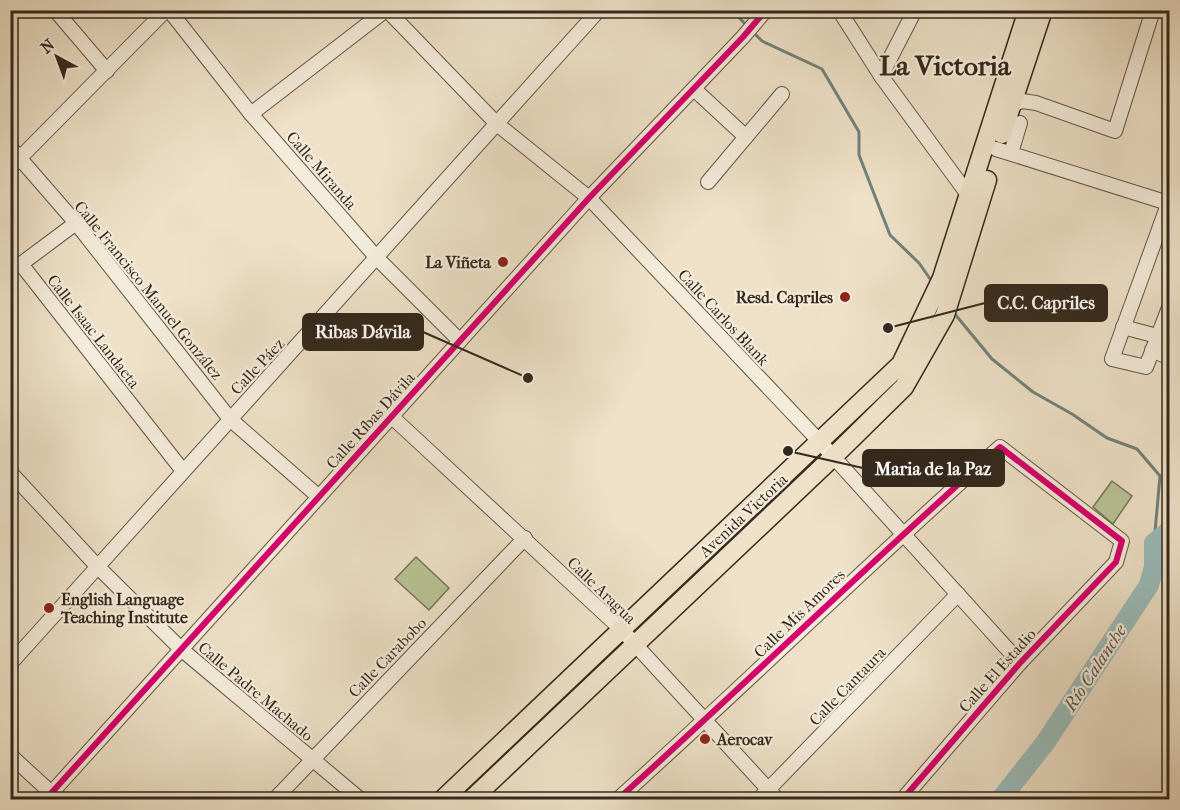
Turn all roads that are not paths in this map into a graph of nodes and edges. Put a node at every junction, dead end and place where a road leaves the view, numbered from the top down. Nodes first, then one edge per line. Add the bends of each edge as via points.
1 (56, 10) edge
2 (167, 10) edge
3 (387, 10) edge
4 (599, 10) edge
5 (839, 10) edge
6 (915, 10) edge
7 (1028, 10) edge
8 (1043, 10) edge
9 (1153, 10) edge
10 (763, 15) edge
11 (107, 71) junction
12 (881, 76) junction
13 (694, 89) junction
14 (782, 94) dead end
15 (1011, 105) junction
16 (251, 114) junction
17 (1020, 123) dead end
18 (497, 124) junction
19 (746, 137) junction
20 (10, 147) edge
21 (1004, 151) junction
22 (15, 164) edge
23 (708, 182) dead end
24 (969, 196) junction
25 (589, 198) junction
26 (1169, 201) edge
27 (76, 223) junction
28 (376, 258) junction
29 (948, 284) junction
30 (1170, 305) edge
31 (938, 309) junction
32 (1124, 327) junction
33 (1157, 336) junction
34 (460, 341) junction
35 (1152, 350) junction
36 (1170, 358) edge
37 (391, 416) junction
38 (230, 419) junction
39 (820, 442) junction
40 (833, 457) junction
41 (10, 471) edge
42 (183, 471) junction
43 (319, 497) junction
44 (902, 533) junction
45 (525, 538) junction
46 (1116, 562) joint
47 (97, 566) junction
48 (958, 594) junction
49 (621, 629) junction
50 (635, 646) junction
51 (181, 649) junction
52 (1020, 663) junction
53 (10, 664) edge
54 (706, 720) junction
55 (10, 754) edge
56 (311, 760) junction
57 (774, 795) edge
58 (52, 797) edge
59 (274, 800) edge
60 (361, 800) edge
61 (442, 800) edge
62 (471, 800) edge
63 (617, 800) edge
64 (758, 800) edge
65 (902, 800) edge

1 - 11 street
2 - 11 street
2 - 16 street, Calle Miranda
3 - 16 street
3 - 18 street, Calle Carlos Blank
4 - 18 street, Calle Páez
5 - 12 street
6 - 12 street
7 - 24 main road, Avenida Victoria
8 - 15 main road, Avenida Victoria
9 - 15 street via 1115,131 1036,103 1022,101
10 - 13 street, Calle Ríbas Dávila
11 - 22 street
12 - 24 street
13 - 19 street
13 - 25 street, Calle Ríbas Dávila
14 - 19 street
15 - 21 main road, Avenida Victoria
16 - 28 street, Calle Miranda
17 - 21 street
18 - 25 street, Calle Carlos Blank
18 - 28 street, Calle Páez
19 - 23 street
20 - 22 street, Calle Francisco Manuel González
21 - 26 street
21 - 29 main road, Avenida Victoria
22 - 27 street, Calle Francisco Manuel González
24 - 29 main road, Avenida Victoria
25 - 34 street, Calle Ríbas Dávila
25 - 39 street, Calle Carlos Blank
26 - 32 street
27 - 38 street, Calle Francisco Manuel González
27 - 42 street, Calle Isaac Landaeta via 21,264
28 - 34 street, Calle Miranda
28 - 38 street, Calle Páez
29 - 31 main road, Avenida Victoria
30 - 33 street
31 - 39 main road, Avenida Victoria via 901,363
31 - 40 main road, Avenida Victoria via 904,387
32 - 33 street
32 - 35 street via 1112,359 1146,367
33 - 35 street
34 - 37 street, Calle Ríbas Dávila
35 - 36 street
37 - 43 street, Calle Ríbas Dávila
37 - 45 street, Calle Aragua
38 - 42 street, Calle Páez
38 - 43 street, Calle Francisco Manuel González
39 - 40 street, Calle Carlos Blank
39 - 49 main road, Avenida Victoria
40 - 44 street, Calle Carlos Blank
40 - 50 main road, Avenida Victoria
41 - 47 street, Calle Padre Machado
42 - 47 street, Calle Páez
43 - 51 street, Calle Ríbas Dávila
44 - 46 street, Calle Mis Amores via 1000,447 1122,541
44 - 48 street, Calle Carlos Blank
44 - 54 street, Calle Mis Amores
45 - 49 street, Calle Aragua
45 - 56 street, Calle Carabobo
46 - 52 street, Calle El Estadio
47 - 51 street, Calle Padre Machado
47 - 53 street, Calle Páez
48 - 52 street, Calle Carlos Blank
48 - 57 street, Calle Cantaura
49 - 50 street, Calle Aragua
49 - 61 main road, Avenida Victoria
50 - 54 street, Calle Aragua
50 - 62 main road, Avenida Victoria
51 - 56 street, Calle Padre Machado
51 - 58 street, Calle Ríbas Dávila
52 - 65 street, Calle El Estadio
54 - 57 street, Calle Aragua
54 - 63 street, Calle Mis Amores
55 - 58 street
56 - 59 street, Calle Carabobo
56 - 60 street, Calle Padre Machado
57 - 64 street, Calle Cantaura

